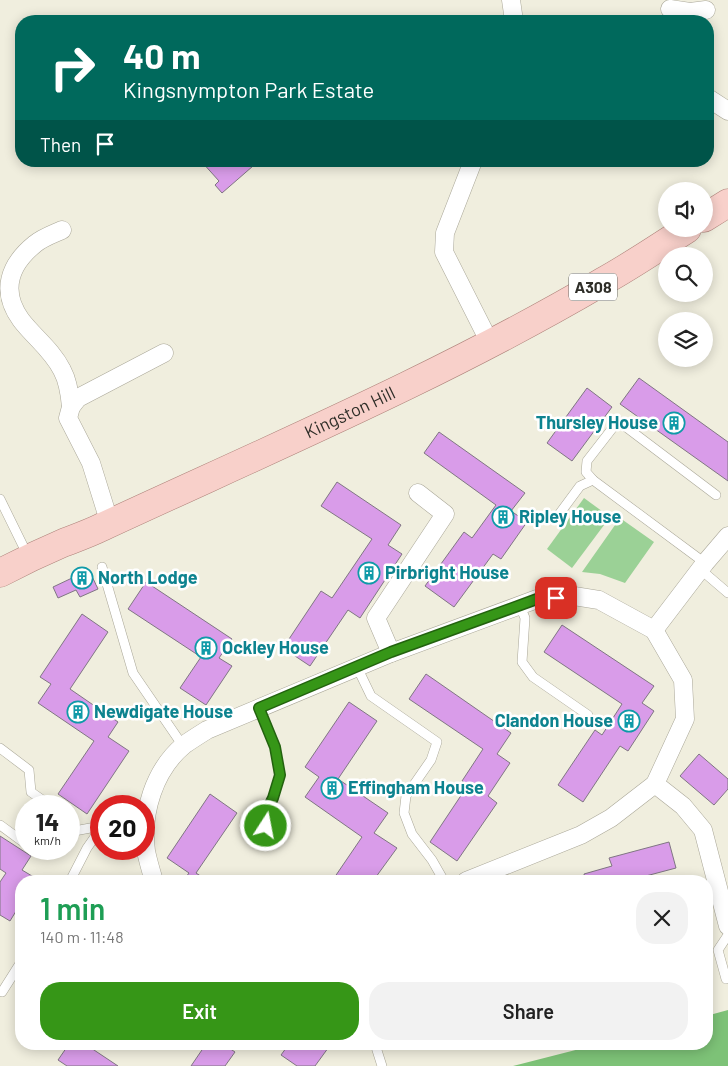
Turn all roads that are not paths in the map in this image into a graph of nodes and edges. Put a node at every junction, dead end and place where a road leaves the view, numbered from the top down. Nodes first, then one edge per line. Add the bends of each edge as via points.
1 (512, 0) edge
2 (670, 9) dead end
3 (695, 14) edge
4 (513, 15) edge
5 (714, 102) edge
6 (728, 111) edge
7 (471, 167) edge
8 (728, 203) edge
9 (713, 212) edge
10 (62, 230) dead end
11 (674, 237) edge
12 (4, 287) edge
13 (490, 343) junction
14 (164, 353) dead end
15 (71, 407) junction
16 (593, 480) junction
17 (418, 493) dead end
18 (716, 495) dead end
19 (0, 499) edge
20 (560, 513) dead end
21 (110, 524) junction
22 (728, 536) edge
23 (29, 558) junction
24 (702, 566) junction
25 (102, 567) dead end
26 (0, 573) edge
27 (728, 593) edge
28 (520, 606) junction
29 (654, 630) junction
30 (391, 652) junction
31 (357, 667) junction
32 (259, 708) junction
33 (588, 715) dead end
34 (183, 746) junction
35 (0, 748) edge
36 (655, 784) junction
37 (35, 795) edge
38 (151, 795) edge
39 (0, 825) edge
40 (15, 836) edge
41 (268, 837) dead end
42 (90, 844) edge
43 (148, 860) edge
44 (73, 875) edge
45 (152, 875) edge
46 (441, 875) edge
47 (481, 875) edge
48 (710, 875) edge
49 (713, 892) edge
50 (728, 926) edge
51 (728, 935) edge
52 (15, 971) edge
53 (726, 979) dead end
54 (2, 992) dead end
55 (377, 1050) edge
56 (382, 1066) edge

1 - 4 street
2 - 3 street
5 - 6 street
7 - 13 street via 445,233 444,252
8 - 9 main road
10 - 12 street via 36,243 11,272
11 - 13 main road, Kingston Hill / A308 via 602,283
12 - 15 street via 20,319 62,370
13 - 21 main road, Kingston Hill / A308 via 318,428
14 - 15 street via 78,398
15 - 21 street via 68,418 91,463
16 - 18 lane via 586,472 587,461 618,421
16 - 20 lane via 580,486
16 - 24 lane
17 - 30 street via 445,514 376,618
19 - 23 lane
21 - 23 main road, Kingston Hill / A308
22 - 24 street
23 - 26 main road, Kingston Hill / A308
24 - 27 lane
24 - 29 street
25 - 34 lane via 133,673
28 - 29 street via 537,599 574,596 599,600
28 - 30 street
28 - 33 lane via 525,618 522,662 533,677
29 - 36 street via 683,680 685,719
30 - 31 street
31 - 32 street
31 - 46 lane via 371,696 437,742 431,760 406,796 404,813 412,834
32 - 34 street via 207,730
32 - 41 lane via 275,747 280,775 264,816
34 - 38 street via 166,767
35 - 37 lane via 29,770 31,792
36 - 47 street via 611,818 581,835
36 - 48 street via 683,806 703,830
39 - 40 lane
42 - 44 lane
43 - 45 street
49 - 50 street
51 - 53 lane via 718,950
52 - 54 lane
55 - 56 lane

